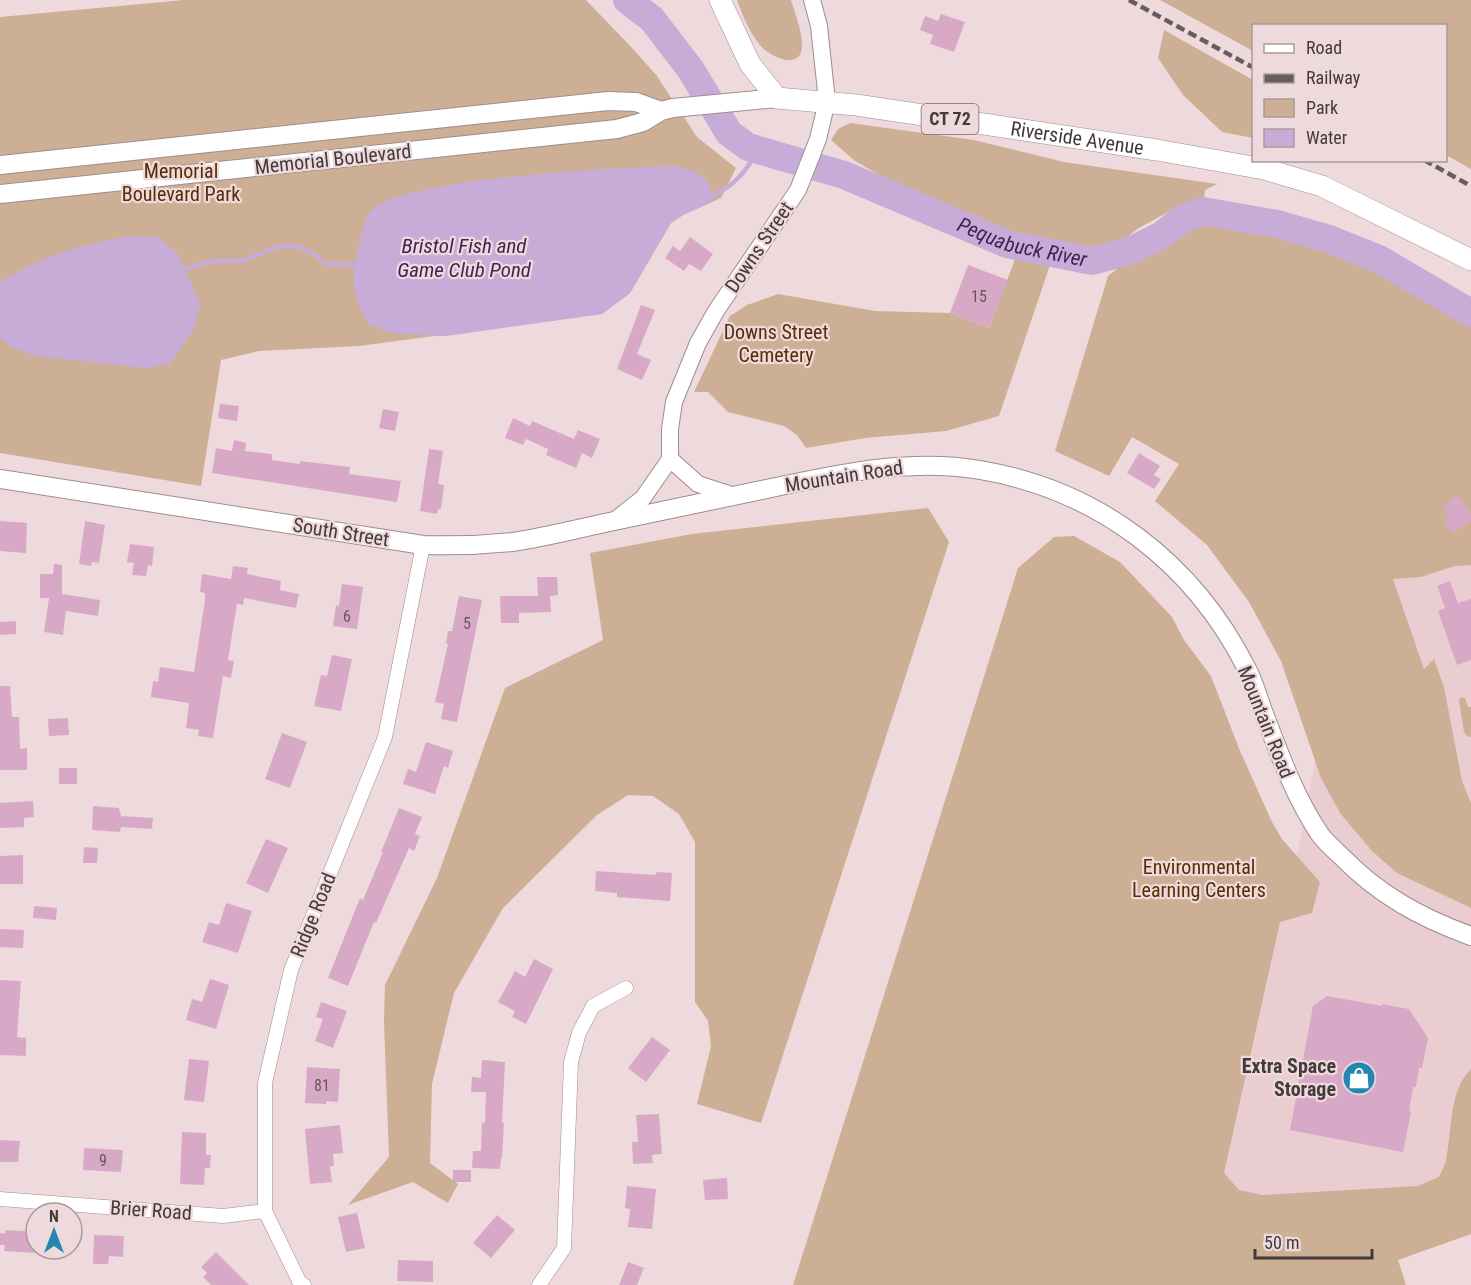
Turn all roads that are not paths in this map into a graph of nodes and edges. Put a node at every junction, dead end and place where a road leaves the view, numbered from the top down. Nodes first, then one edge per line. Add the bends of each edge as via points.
1 (720, 0) edge
2 (812, 0) edge
3 (777, 98) junction
4 (827, 101) junction
5 (667, 109) junction
6 (0, 165) edge
7 (0, 194) edge
8 (1471, 260) edge
9 (670, 459) junction
10 (0, 479) edge
11 (735, 496) junction
12 (681, 507) joint
13 (614, 521) junction
14 (423, 545) junction
15 (1471, 936) edge
16 (626, 988) dead end
17 (0, 1198) edge
18 (265, 1211) junction
19 (301, 1284) edge
20 (539, 1285) edge

1 - 3 highway via 750,64
2 - 4 street, Downs Street via 819,26
3 - 4 highway, Riverside Avenue / CT 72
3 - 5 main road, Memorial Boulevard
4 - 8 highway, Riverside Avenue / CT 72 via 1264,169 1322,186
4 - 9 street, Downs Street via 818,139 798,190 698,343 674,402
5 - 6 main road, Memorial Boulevard via 608,101
5 - 7 main road, Memorial Boulevard via 643,122 617,129
9 - 11 street via 698,483
9 - 13 street via 643,498
10 - 14 main road, South Street
11 - 12 main road, Mountain Road
11 - 15 main road, Mountain Road via 852,472 934,465 980,470 1041,484 1093,507 1129,529 1172,564 1212,612 1248,670 1292,787 1321,836 1387,896 1439,925
12 - 13 main road, South Street
13 - 14 main road, South Street via 515,541
14 - 18 street, Ridge Road via 385,737 291,970 265,1083
16 - 20 street via 593,1006 579,1033 572,1062 564,1248
17 - 18 street, Brier Road via 223,1216
18 - 19 street, Ridge Road

